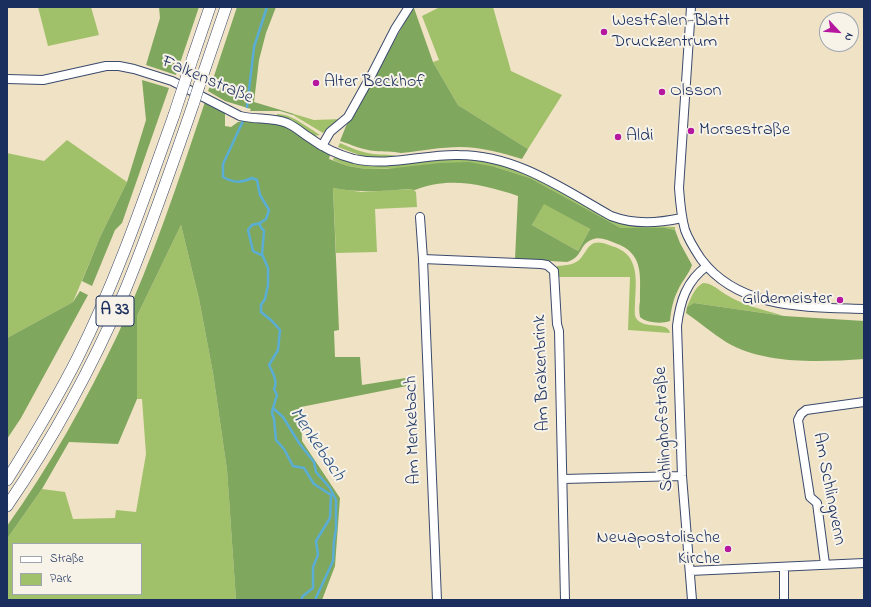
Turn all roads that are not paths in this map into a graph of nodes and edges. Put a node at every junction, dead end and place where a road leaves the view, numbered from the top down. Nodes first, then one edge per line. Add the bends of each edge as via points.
1 (210, 7) edge
2 (226, 7) edge
3 (409, 7) edge
4 (690, 7) edge
5 (7, 79) edge
6 (322, 146) junction
7 (420, 217) dead end
8 (682, 218) junction
9 (423, 259) junction
10 (707, 266) junction
11 (864, 309) edge
12 (864, 402) edge
13 (682, 476) junction
14 (563, 479) junction
15 (7, 480) edge
16 (7, 506) edge
17 (864, 563) edge
18 (826, 564) junction
19 (784, 567) junction
20 (690, 571) junction
21 (437, 600) edge
22 (565, 600) edge
23 (692, 600) edge
24 (784, 600) edge

1 - 15 highway, A 33, bridge via 139,213 107,293 78,356 38,431
2 - 16 highway, A 33, bridge via 156,210 117,307 55,431
3 - 6 street via 348,117 330,132
4 - 8 street via 678,188
5 - 6 street, Falkenstraße via 43,80 106,66 134,69 172,81 240,116 276,119 298,129
6 - 8 street, Falkenstraße via 354,158 377,162 459,154 496,158 531,171 611,216 648,223
7 - 9 street, Am Menkebach
8 - 10 street via 690,242
9 - 14 street, Am Brakenbrink via 541,264 554,271 559,331
9 - 21 street, Am Menkebach
10 - 11 street via 721,280 753,297 792,305
10 - 13 street, Schlinghofstraße via 700,270 686,289 677,326
12 - 18 street, Am Schlingvenn via 806,410 800,414 798,420 810,497 817,503
13 - 14 street
13 - 20 street, Schlinghofstraße
14 - 22 street, Am Brakenbrink
17 - 18 street
18 - 19 street
19 - 20 street
19 - 24 street
20 - 23 street, Schlinghofstraße

